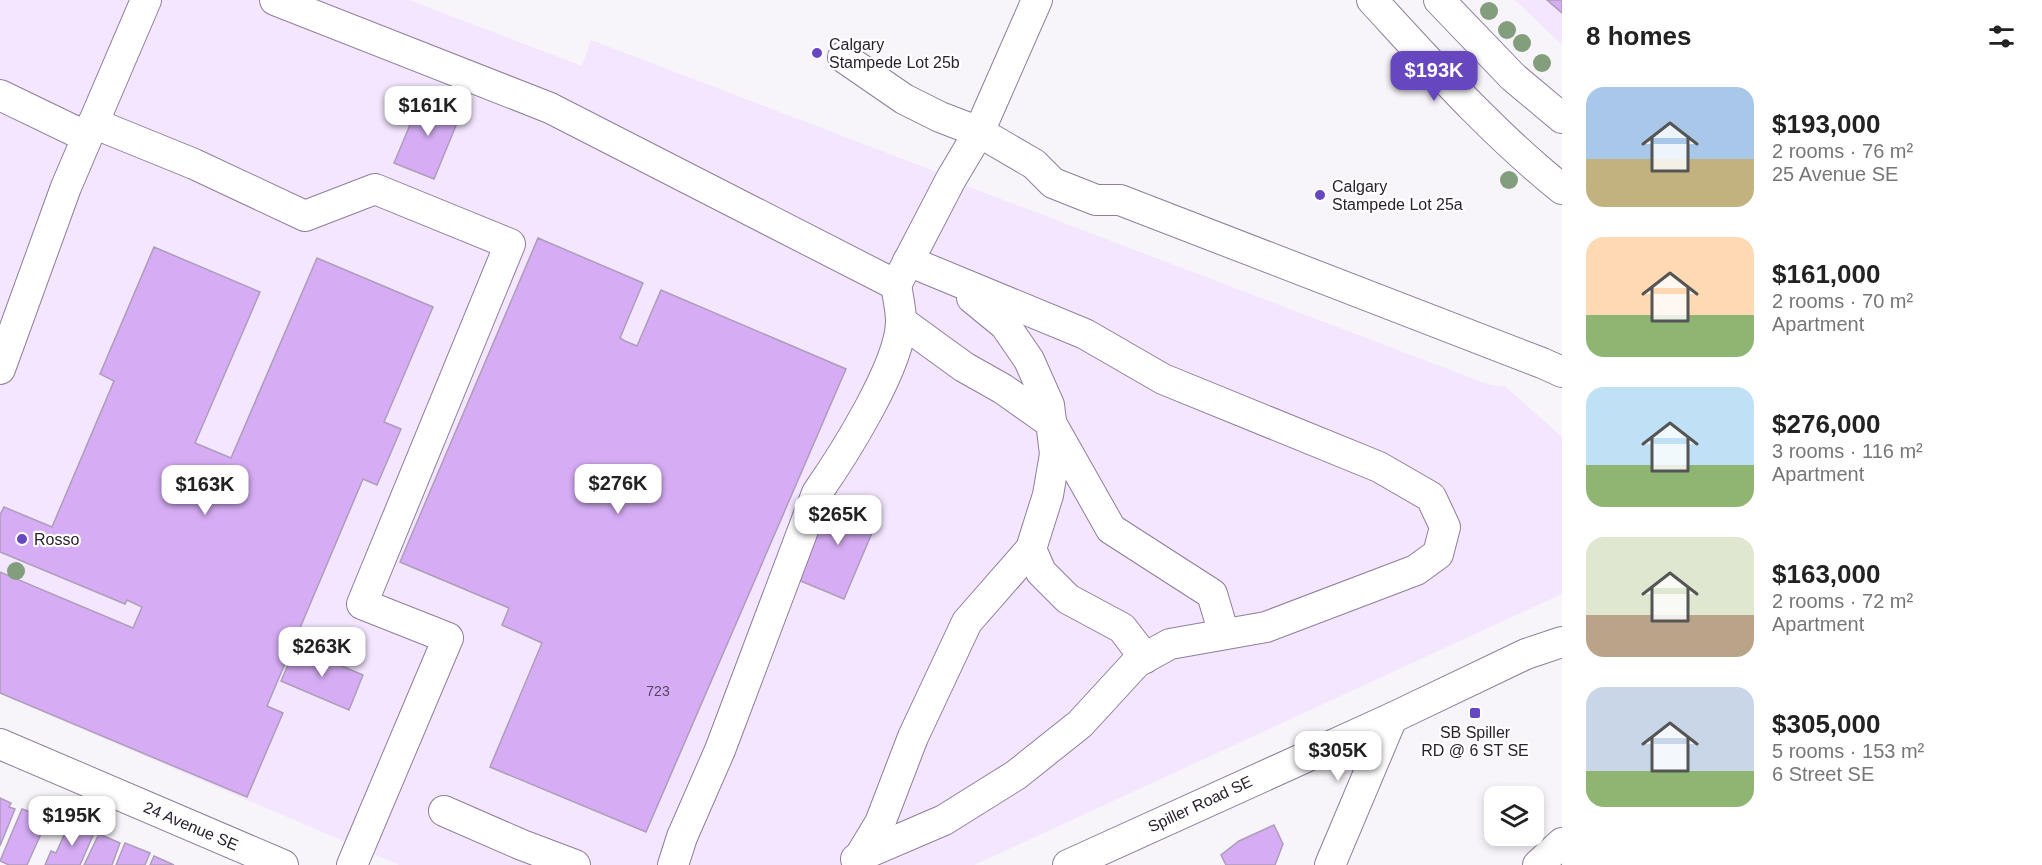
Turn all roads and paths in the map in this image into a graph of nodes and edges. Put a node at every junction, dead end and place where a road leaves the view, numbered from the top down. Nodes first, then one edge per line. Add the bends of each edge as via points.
1 (146, 0) edge
2 (275, 0) edge
3 (1037, 0) edge
4 (1372, 0) edge
5 (1439, 0) edge
6 (843, 57) dead end
7 (0, 95) edge
8 (1562, 118) edge
9 (90, 130) junction
10 (979, 132) junction
11 (1562, 189) edge
12 (902, 273) junction
13 (949, 278) junction
14 (902, 322) junction
15 (0, 369) edge
16 (1562, 372) edge
17 (1051, 423) junction
18 (1031, 549) junction
19 (1224, 634) junction
20 (1562, 642) edge
21 (1145, 658) junction
22 (1392, 718) junction
23 (0, 744) edge
24 (444, 811) dead end
25 (1562, 843) edge
26 (852, 860) edge
27 (283, 865) edge
28 (352, 865) edge
29 (574, 865) edge
30 (673, 865) edge
31 (1068, 865) edge
32 (1330, 865) edge
33 (1538, 865) edge

1 - 9 street
2 - 12 street via 550,108
3 - 10 street
4 - 11 street via 1461,97
5 - 8 street via 1513,77
6 - 10 street via 904,99
7 - 9 street
9 - 15 street
9 - 28 street via 194,164 305,216 375,189 510,244 362,604 447,638
10 - 12 street
10 - 16 street via 1034,164 1053,183 1096,200 1120,200
12 - 13 street
12 - 14 street
13 - 17 street via 1005,325 1029,360 1049,405
13 - 19 street via 1084,334 1163,379 1379,467 1431,497 1445,527 1438,554 1416,570 1266,627
14 - 17 street
14 - 30 street via 896,352 872,403 817,493
17 - 18 street via 1055,454 1048,495
17 - 19 street via 1111,529 1212,594
18 - 21 street via 1041,572 1068,599 1122,628
18 - 26 street via 967,622 880,823
19 - 21 street via 1170,644
20 - 22 street, Spiller Road SE via 1526,654
21 - 26 street via 1080,724 1016,776 944,820
22 - 31 street, Spiller Road SE
22 - 32 street
23 - 27 street, 24 Avenue SE
24 - 29 street
25 - 33 street

